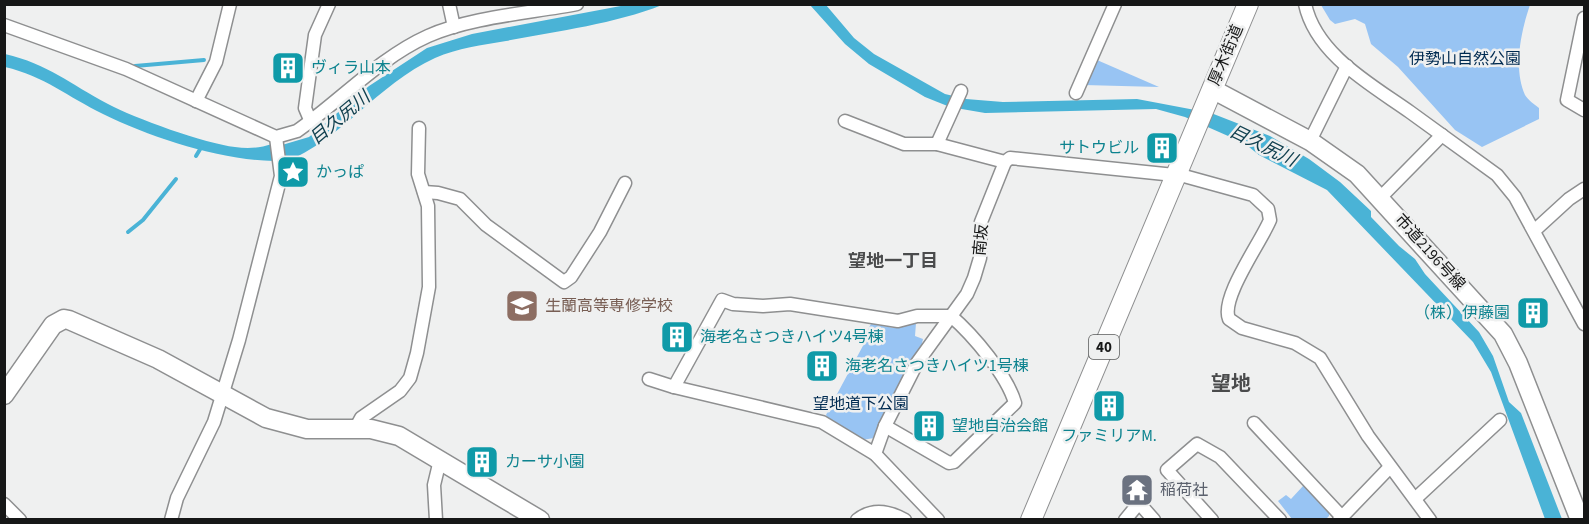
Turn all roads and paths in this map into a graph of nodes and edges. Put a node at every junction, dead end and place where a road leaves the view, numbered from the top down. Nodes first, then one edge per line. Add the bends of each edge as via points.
1 (230, 4) edge
2 (329, 4) edge
3 (449, 4) edge
4 (577, 4) edge
5 (1115, 4) edge
6 (1248, 4) edge
7 (1305, 4) edge
8 (1584, 18) edge
9 (4, 25) edge
10 (454, 27) junction
11 (1581, 48) edge
12 (1347, 66) junction
13 (961, 91) dead end
14 (1076, 93) dead end
15 (1208, 97) junction
16 (196, 101) junction
17 (1584, 110) edge
18 (845, 121) dead end
19 (310, 122) junction
20 (418, 128) dead end
21 (1442, 135) junction
22 (276, 139) junction
23 (1310, 141) junction
24 (937, 144) junction
25 (1005, 162) junction
26 (1177, 175) junction
27 (625, 183) dead end
28 (1584, 189) edge
29 (424, 192) junction
30 (1380, 198) junction
31 (1534, 231) junction
32 (951, 316) junction
33 (1584, 324) edge
34 (649, 379) dead end
35 (674, 387) junction
36 (4, 395) edge
37 (222, 396) junction
38 (1500, 420) dead end
39 (1254, 423) dead end
40 (885, 426) junction
41 (355, 429) junction
42 (875, 454) junction
43 (440, 460) junction
44 (1390, 467) junction
45 (1415, 499) junction
46 (4, 504) edge
47 (1340, 518) edge
48 (20, 519) edge
49 (171, 519) edge
50 (436, 519) edge
51 (540, 519) edge
52 (857, 519) edge
53 (905, 519) edge
54 (938, 519) edge
55 (1031, 519) edge
56 (1125, 519) edge
57 (1154, 519) edge
58 (1212, 519) edge
59 (1280, 519) edge
60 (1430, 519) edge
61 (1580, 519) edge

1 - 16 street via 216,62
2 - 19 street via 315,35 305,108
3 - 10 street
4 - 10 street
5 - 14 street
6 - 15 main road, 厚木街道 / 40
7 - 12 street via 1317,30
8 - 11 street
9 - 16 street via 126,69
10 - 19 street via 400,52
11 - 17 street via 1568,100
12 - 21 street
12 - 23 street
13 - 24 street
15 - 23 street, 市道2196号線
15 - 26 main road, 40
16 - 22 street
18 - 24 street via 904,144
19 - 22 street
20 - 29 street via 418,174
21 - 30 street
21 - 31 street via 1497,175
22 - 37 street via 281,176
23 - 30 street, 市道2196号線 via 1357,174
24 - 25 street
25 - 26 street via 1010,158
25 - 32 street, 南坂 via 981,222 976,275
26 - 44 street via 1250,194 1268,208 1267,226 1231,297 1229,319 1242,328 1295,343 1316,355
26 - 55 main road, 40
27 - 29 street via 594,241 564,282 486,225 460,199
28 - 31 street
29 - 41 street via 428,206 429,287 410,378 386,403 361,418
30 - 61 street, 市道2196号線 via 1503,334
31 - 33 street
32 - 35 street via 917,316 898,321 790,304 753,305 722,300
32 - 40 street, 南坂 via 917,363
32 - 40 street via 965,328 1004,380 1015,403 949,463
34 - 35 street
35 - 42 street via 822,422
36 - 37 street via 52,325 64,319 158,359
37 - 41 street via 288,425
37 - 49 street
38 - 45 street
39 - 47 street via 1301,482
40 - 42 street, 南坂
41 - 43 street via 399,436
42 - 54 street
43 - 50 street via 434,485
43 - 51 street
44 - 45 street
44 - 47 street
45 - 60 street
46 - 48 street
52 - 53 street via 885,512
56 - 57 street via 1139,503
58 - 59 street via 1167,470 1197,444 1220,457

